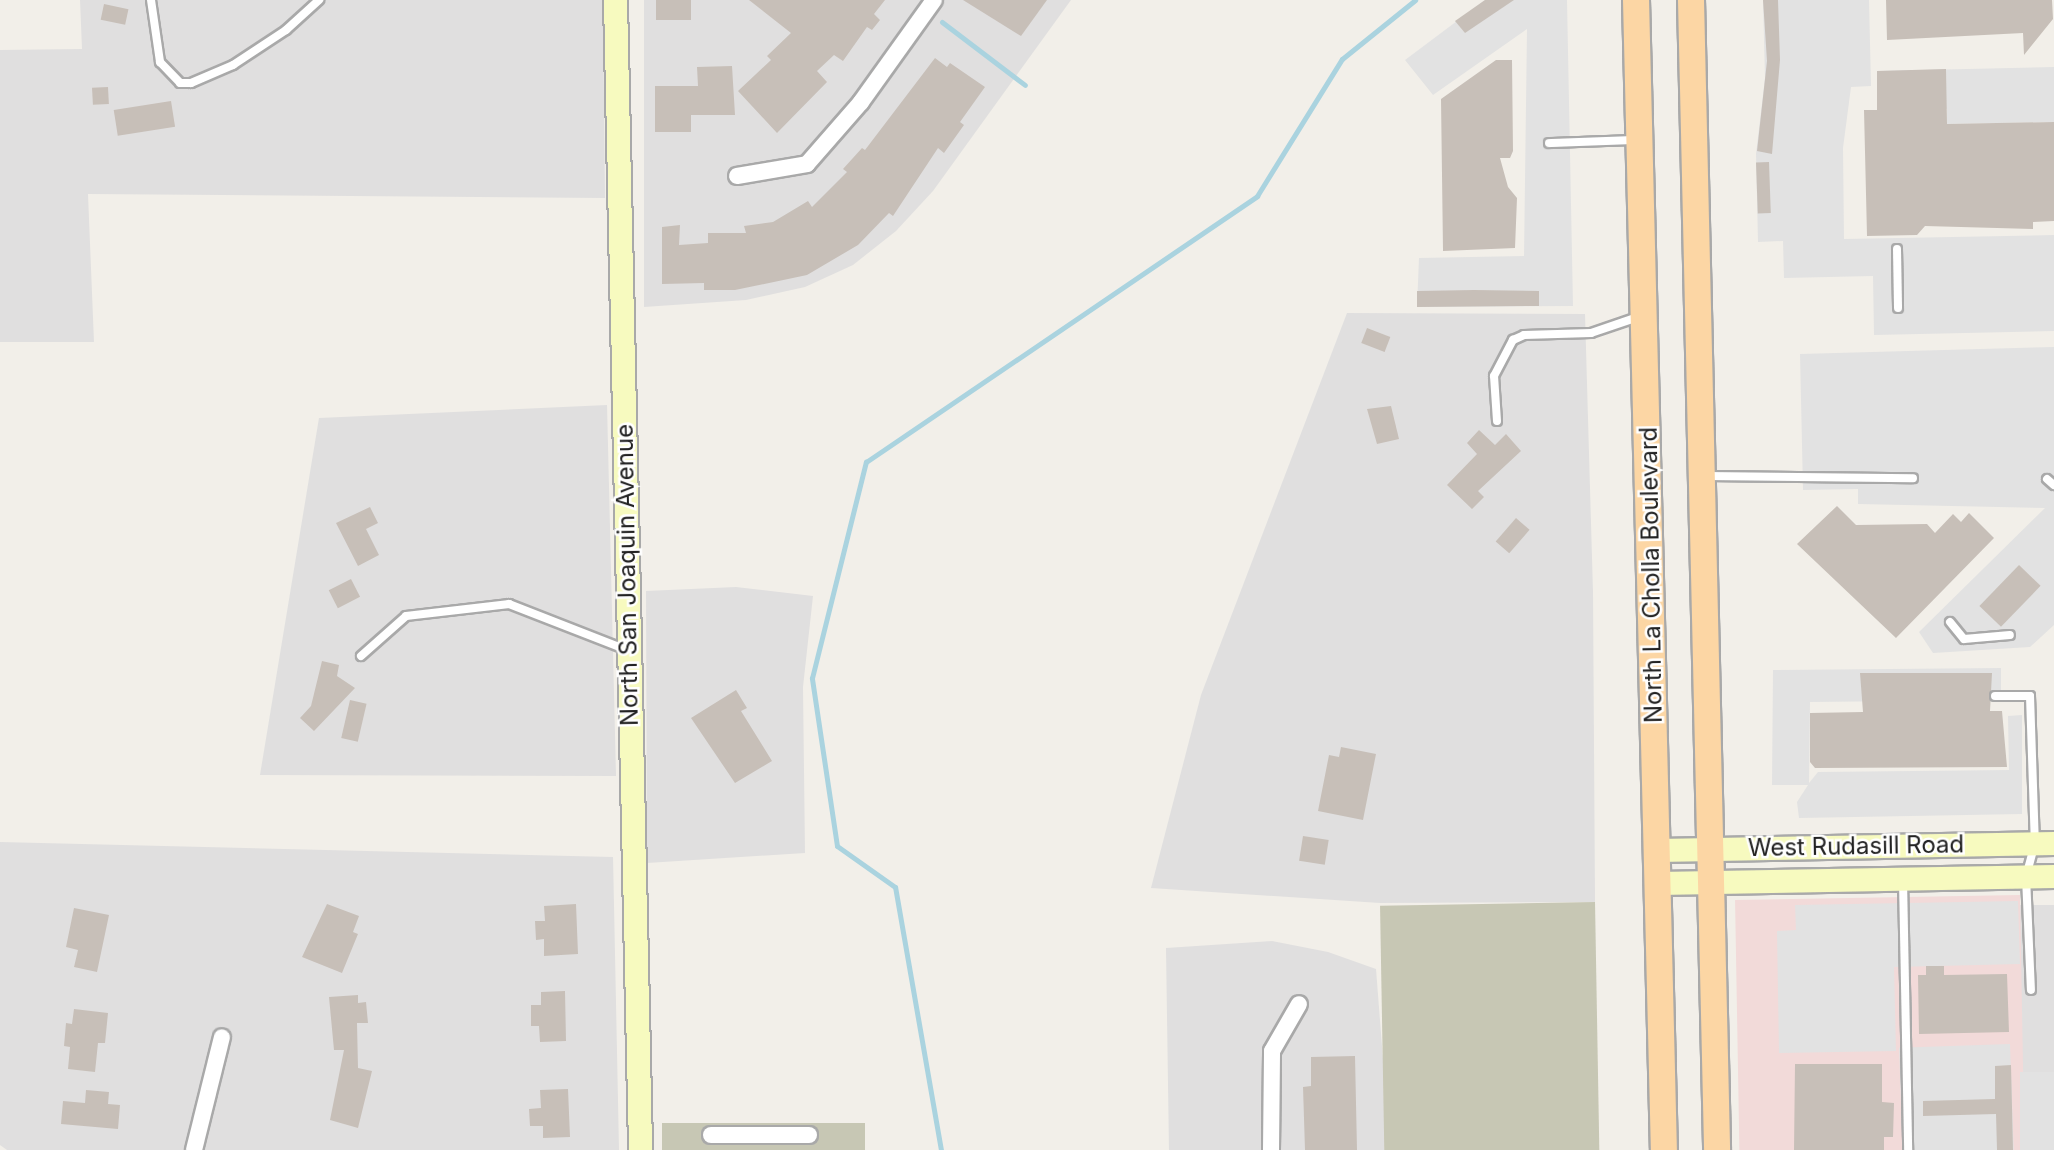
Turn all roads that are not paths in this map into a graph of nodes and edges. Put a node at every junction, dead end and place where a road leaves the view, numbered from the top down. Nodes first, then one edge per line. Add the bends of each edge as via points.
1 (151, 0) edge
2 (319, 0) edge
3 (615, 0) edge
4 (1636, 0) edge
5 (1691, 0) edge
6 (929, 2) edge
7 (1639, 140) junction
8 (1549, 143) dead end
9 (737, 176) dead end
10 (1897, 249) dead end
11 (1898, 308) dead end
12 (1644, 314) junction
13 (1497, 421) dead end
14 (1703, 476) junction
15 (1913, 478) dead end
16 (1950, 622) dead end
17 (2010, 635) dead end
18 (629, 651) junction
19 (361, 656) dead end
20 (1995, 696) dead end
21 (2044, 843) edge
22 (1712, 849) junction
23 (1657, 850) junction
24 (2054, 876) edge
25 (1903, 877) junction
26 (2026, 877) junction
27 (1712, 881) junction
28 (1658, 883) junction
29 (2031, 990) dead end
30 (1299, 1004) dead end
31 (222, 1037) dead end
32 (711, 1135) dead end
33 (809, 1135) dead end
34 (760, 1143) edge
35 (194, 1150) edge
36 (640, 1150) edge
37 (1272, 1150) edge
38 (1664, 1150) edge
39 (1717, 1150) edge
40 (1908, 1150) edge

1 - 2 lane via 160,62 180,83 191,83 233,65 286,30
3 - 18 street, North San Joaquin Avenue
4 - 7 main road, North La Cholla Boulevard
5 - 14 main road
6 - 9 street via 861,102 807,164
7 - 8 lane
7 - 12 main road, North La Cholla Boulevard
10 - 11 lane
12 - 13 lane via 1591,333 1524,335 1513,340 1494,376
12 - 23 main road, North La Cholla Boulevard
14 - 15 lane
14 - 22 main road
16 - 17 lane via 1964,639
18 - 19 lane via 509,604 406,616
18 - 36 street, North San Joaquin Avenue
20 - 21 lane via 2030,696
21 - 22 street, West Rudasill Road
21 - 26 lane
22 - 23 street, West Rudasill Road
22 - 27 main road
23 - 28 main road, North La Cholla Boulevard
24 - 26 street, West Rudasill Road
25 - 26 street, West Rudasill Road
25 - 27 street, West Rudasill Road
25 - 40 lane
26 - 29 lane
27 - 28 street, West Rudasill Road
27 - 39 main road
28 - 38 main road, North La Cholla Boulevard
30 - 37 street via 1272,1051
31 - 35 street
32 - 34 street
33 - 34 street

